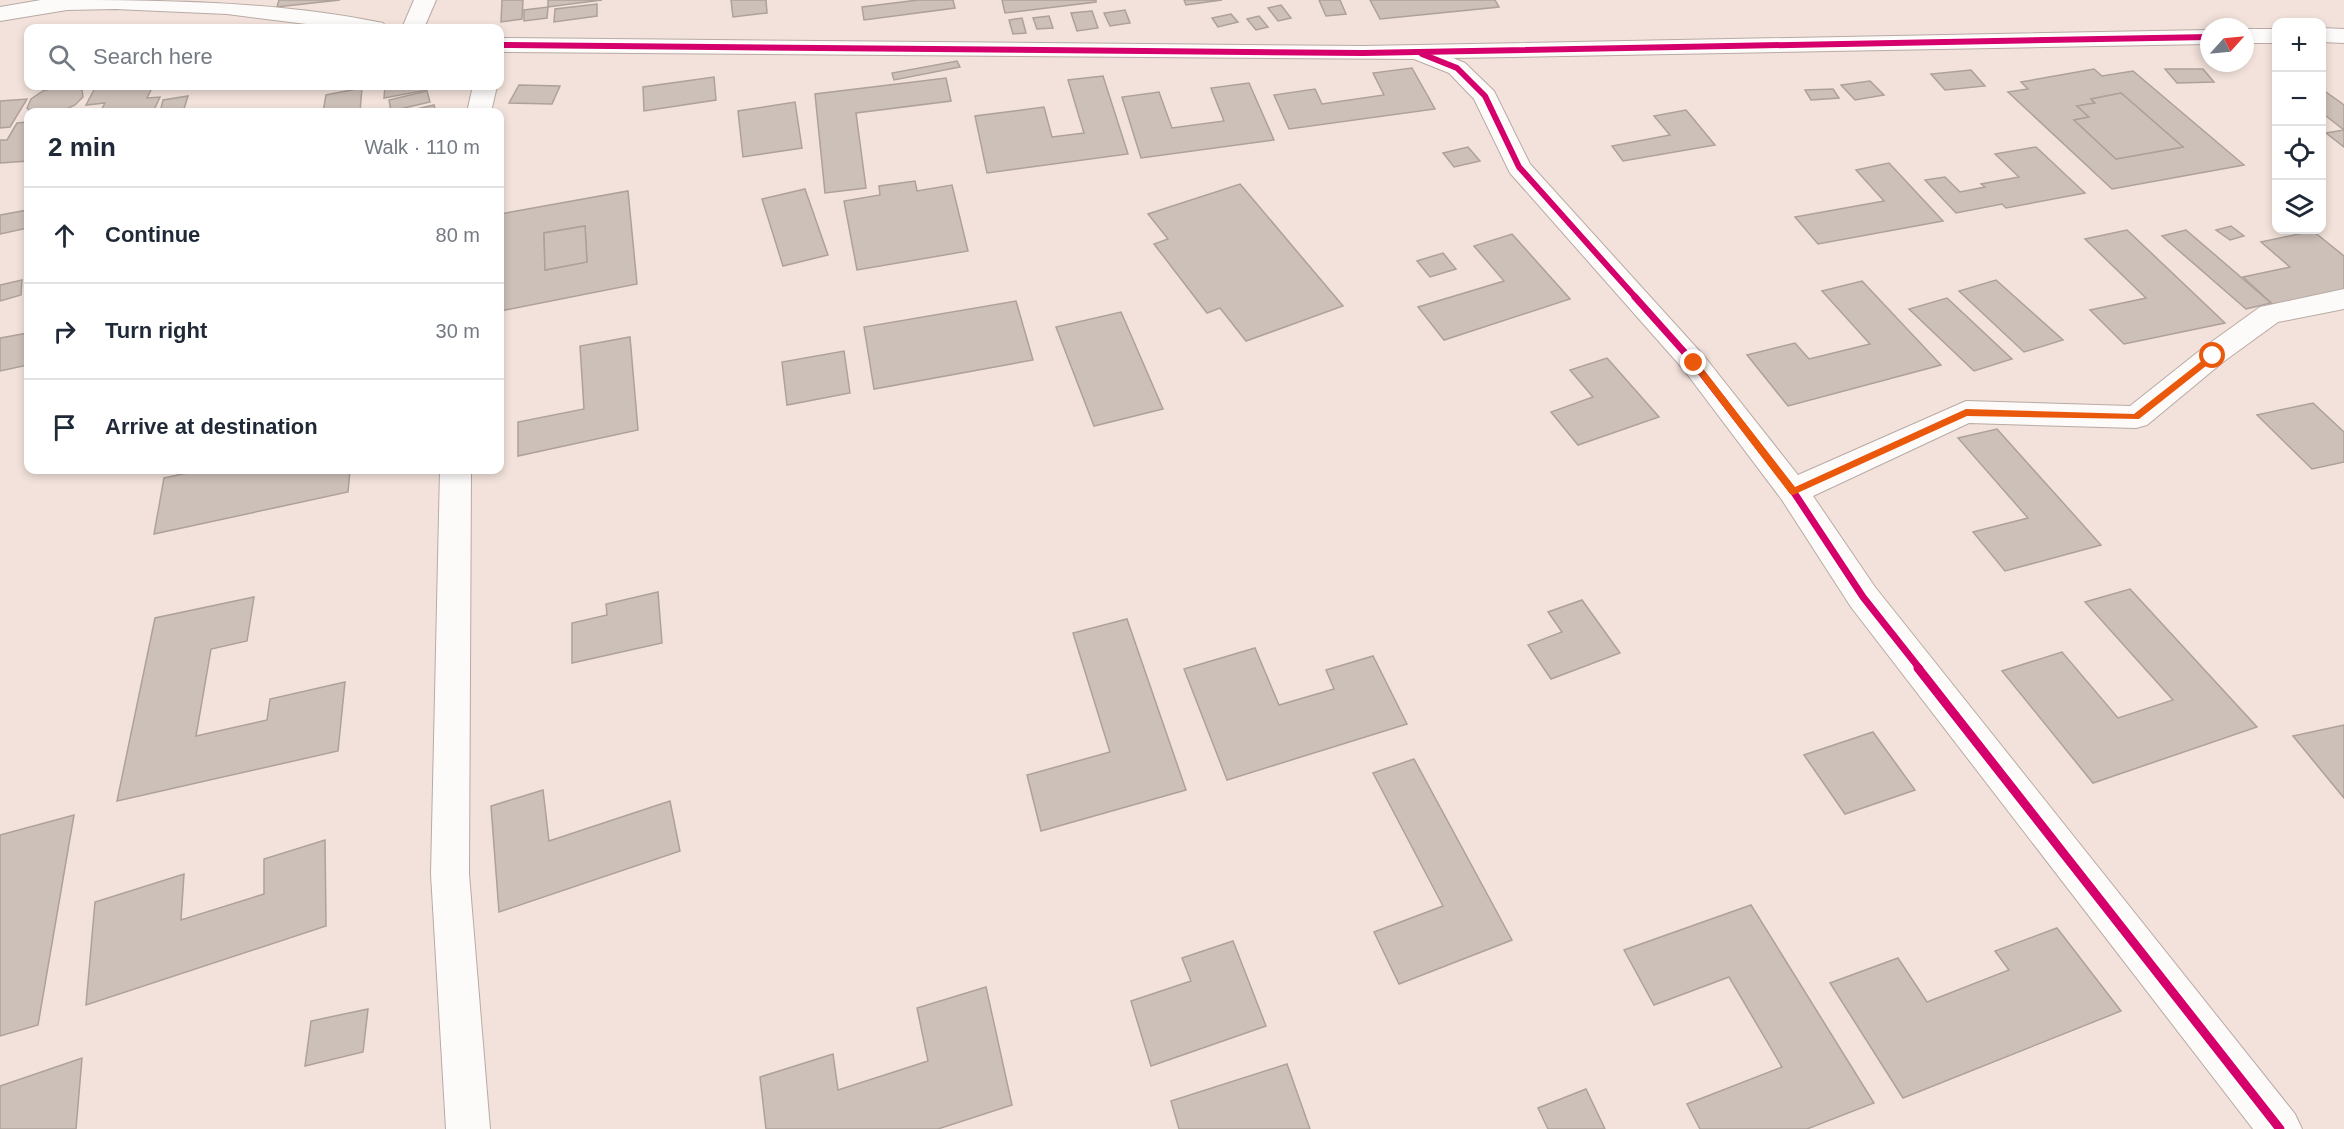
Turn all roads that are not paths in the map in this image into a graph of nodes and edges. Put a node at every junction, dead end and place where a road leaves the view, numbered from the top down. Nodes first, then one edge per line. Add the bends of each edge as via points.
1 (425, 0) edge
2 (0, 14) edge
3 (352, 24) edge
4 (415, 24) edge
5 (2326, 35) edge
6 (2254, 36) edge
7 (2272, 36) edge
8 (2344, 36) edge
9 (2200, 37) edge
10 (504, 45) edge
11 (1413, 51) junction
12 (484, 90) edge
13 (480, 108) edge
14 (2344, 299) edge
15 (455, 474) edge
16 (1793, 491) junction
17 (468, 1129) edge
18 (2280, 1129) edge

1 - 4 street
2 - 3 street via 77,2 177,1
5 - 8 street
6 - 7 street
9 - 11 street
10 - 11 street
11 - 16 street via 1457,68 1485,96 1519,167 1694,363
12 - 13 street
14 - 16 street via 2270,314 2136,417 1966,412
15 - 17 street via 450,874
16 - 18 street via 1863,597

